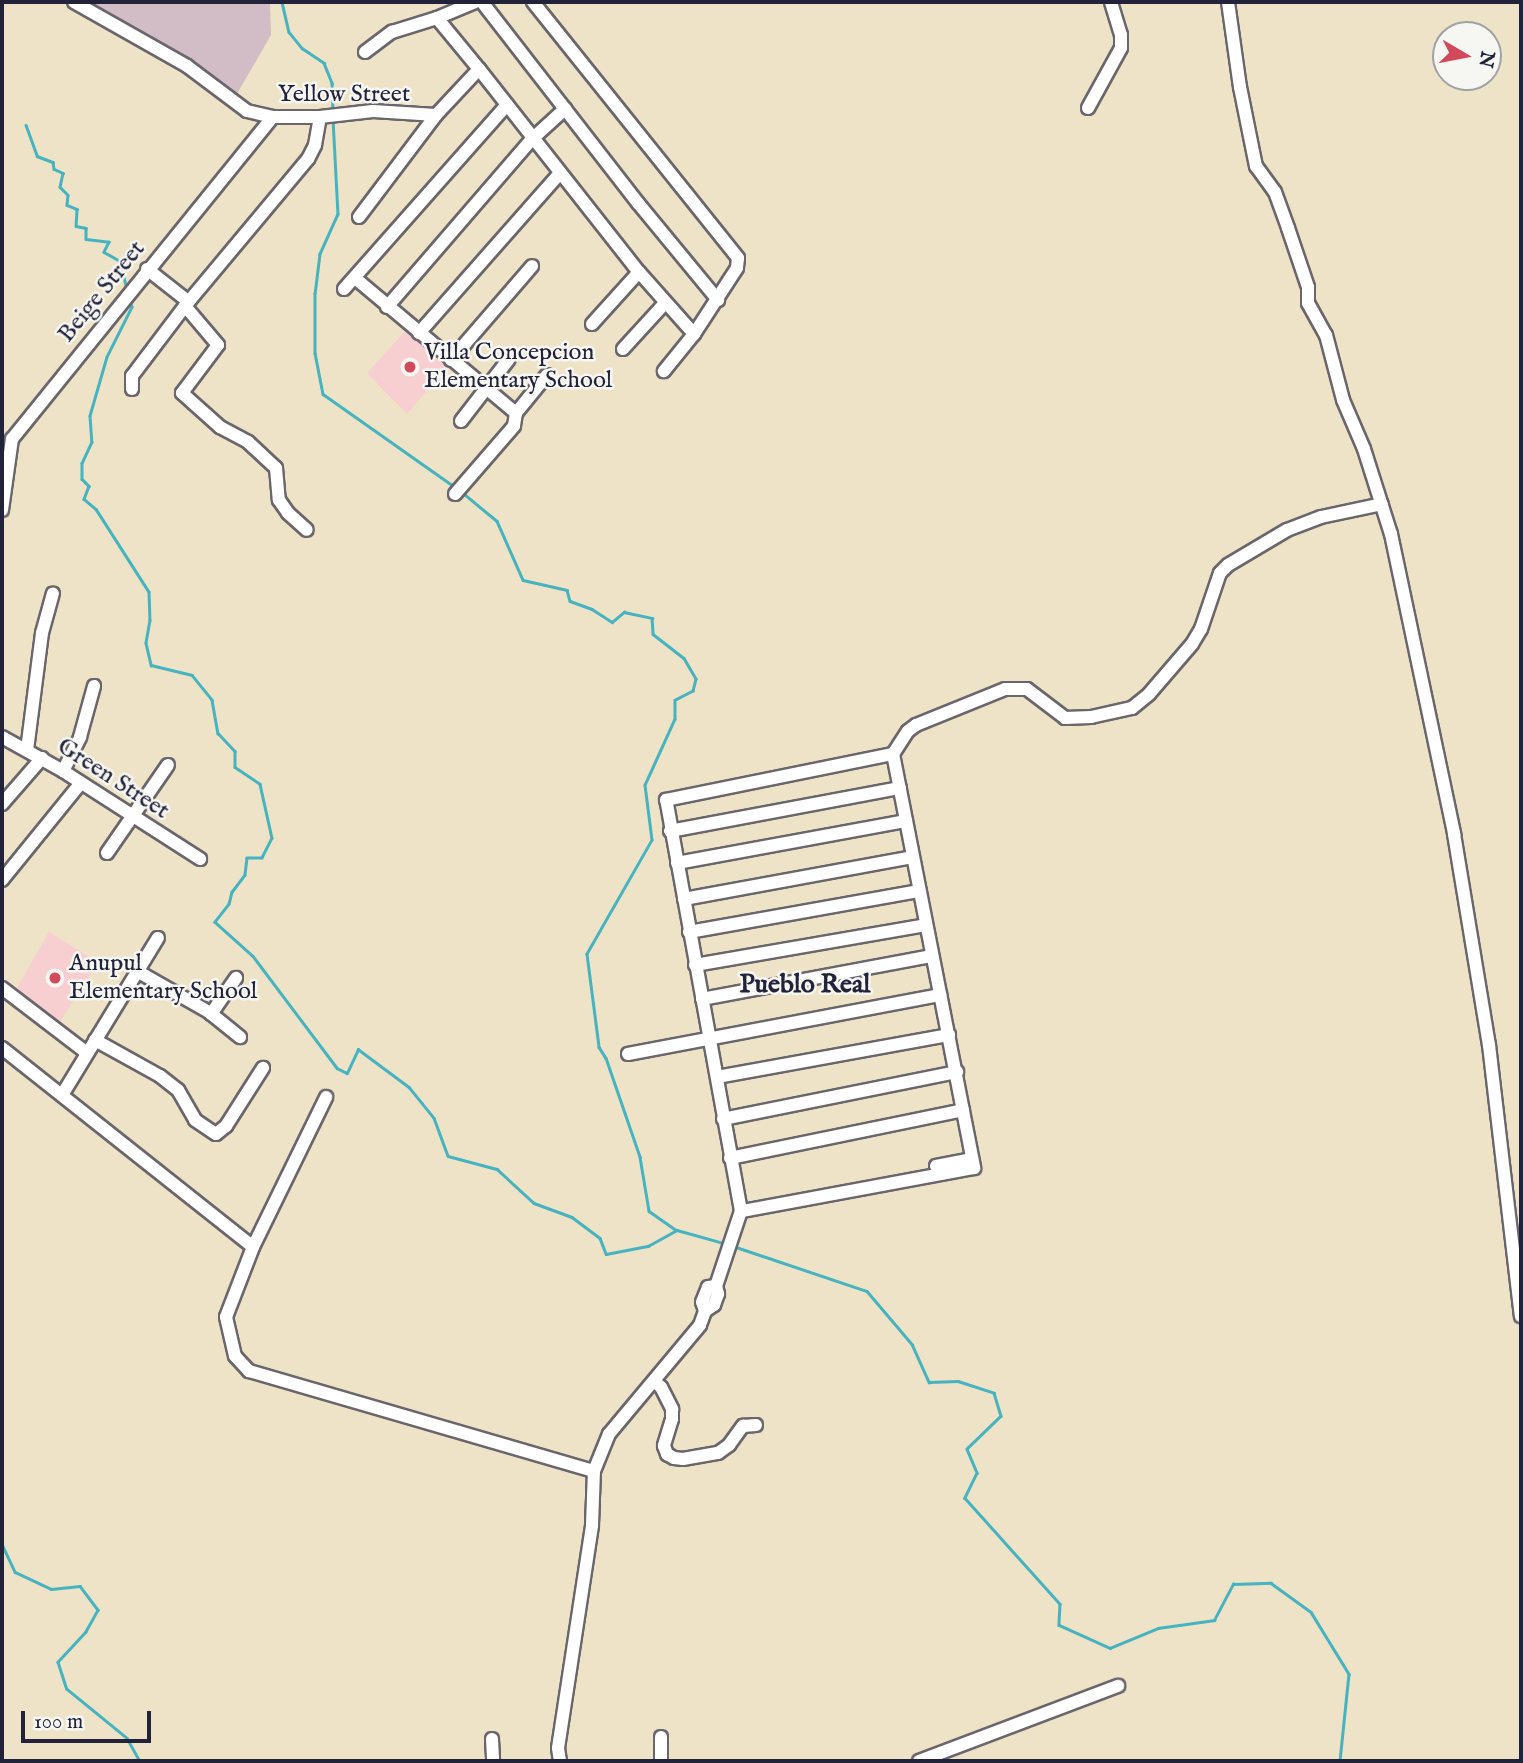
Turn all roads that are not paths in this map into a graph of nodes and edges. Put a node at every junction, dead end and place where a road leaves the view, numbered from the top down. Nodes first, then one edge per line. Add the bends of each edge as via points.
1 (74, 2) edge
2 (475, 2) edge
3 (482, 2) edge
4 (533, 2) edge
5 (1111, 2) edge
6 (1228, 2) edge
7 (454, 6) edge
8 (437, 18) junction
9 (365, 52) dead end
10 (479, 69) junction
11 (508, 105) junction
12 (1088, 108) dead end
13 (565, 110) junction
14 (436, 115) junction
15 (273, 117) junction
16 (322, 117) junction
17 (532, 139) junction
18 (559, 174) junction
19 (359, 217) dead end
20 (532, 266) dead end
21 (147, 269) junction
22 (639, 272) junction
23 (355, 278) junction
24 (344, 289) dead end
25 (718, 300) junction
26 (665, 303) junction
27 (187, 304) junction
28 (387, 307) junction
29 (592, 324) dead end
30 (419, 333) junction
31 (694, 334) junction
32 (623, 349) dead end
33 (509, 359) dead end
34 (451, 360) junction
35 (664, 371) dead end
36 (547, 375) dead end
37 (485, 388) junction
38 (132, 389) dead end
39 (516, 413) junction
40 (461, 421) dead end
41 (7, 438) edge
42 (459, 490) dead end
43 (1382, 504) junction
44 (2, 510) edge
45 (307, 530) dead end
46 (53, 593) dead end
47 (94, 686) dead end
48 (2, 737) edge
49 (27, 750) junction
50 (892, 754) junction
51 (42, 758) junction
52 (168, 765) dead end
53 (63, 771) junction
54 (80, 784) junction
55 (900, 788) junction
56 (2, 804) edge
57 (134, 818) junction
58 (906, 821) junction
59 (670, 831) junction
60 (107, 853) dead end
61 (912, 856) junction
62 (200, 859) dead end
63 (677, 863) junction
64 (2, 880) edge
65 (919, 891) junction
66 (684, 899) junction
67 (926, 925) junction
68 (689, 932) junction
69 (158, 939) dead end
70 (932, 956) junction
71 (695, 965) junction
72 (137, 971) junction
73 (236, 978) dead end
74 (2, 988) edge
75 (940, 995) junction
76 (702, 999) junction
77 (211, 1014) junction
78 (949, 1035) junction
79 (240, 1037) dead end
80 (710, 1039) junction
81 (95, 1040) junction
82 (2, 1048) edge
83 (87, 1053) junction
84 (628, 1054) dead end
85 (263, 1068) dead end
86 (957, 1072) junction
87 (717, 1077) junction
88 (62, 1095) junction
89 (326, 1097) dead end
90 (963, 1110) junction
91 (723, 1119) junction
92 (730, 1158) junction
93 (741, 1208) junction
94 (253, 1247) junction
95 (1521, 1316) edge
96 (654, 1381) junction
97 (756, 1425) dead end
98 (594, 1471) junction
99 (1118, 1686) dead end
100 (661, 1737) dead end
101 (492, 1739) dead end
102 (493, 1761) edge
103 (560, 1761) edge
104 (660, 1761) edge
105 (919, 1761) edge

1 - 15 street, Yellow Street via 187,66 247,111
2 - 7 street
3 - 13 street
4 - 25 street via 738,258
5 - 12 street via 1121,48
6 - 43 street via 1256,166 1275,192 1284,216 1308,287 1308,303 1326,335 1343,400
7 - 8 street
8 - 9 street via 392,32
8 - 10 street
10 - 11 street
10 - 14 street
11 - 17 street
11 - 23 street
13 - 17 street
13 - 25 street
14 - 16 street, Yellow Street via 373,111
14 - 19 street
15 - 16 street, Yellow Street
15 - 21 street, Beige Street
16 - 27 street via 308,159
17 - 18 street
17 - 28 street
18 - 22 street
18 - 30 street
20 - 34 street
21 - 27 street
21 - 41 street, Beige Street
22 - 26 street
22 - 29 street
23 - 24 street
23 - 28 street
25 - 31 street
26 - 31 street
26 - 32 street
27 - 38 street via 132,376
27 - 45 street via 218,345 181,393 276,468 279,500
28 - 30 street
30 - 34 street
31 - 35 street
33 - 37 street
34 - 37 street
36 - 39 street
37 - 39 street
37 - 40 street
39 - 42 street via 514,426
41 - 44 street, Beige Street
43 - 50 street via 1321,517 1287,530 1228,565 1220,573 1192,644 1132,708 1065,718 1027,690 1005,689 916,725
43 - 95 street via 1454,834 1499,1110
46 - 49 street via 36,674
47 - 53 street via 80,737
48 - 49 street, Green Street
49 - 51 street, Green Street
50 - 55 street
50 - 59 street via 667,797
51 - 53 street, Green Street
51 - 56 street
52 - 57 street
53 - 54 street, Green Street
54 - 57 street, Green Street
54 - 64 street
55 - 58 street
55 - 59 street
57 - 60 street
57 - 62 street, Green Street
58 - 61 street
58 - 63 street
59 - 63 street
61 - 65 street
61 - 66 street
63 - 66 street
65 - 67 street
65 - 68 street
66 - 68 street
67 - 70 street
67 - 71 street
68 - 71 street
69 - 72 street
70 - 75 street
70 - 76 street
71 - 76 street
72 - 77 street
72 - 81 street
73 - 77 street
74 - 83 street
75 - 78 street
75 - 80 street
76 - 80 street
77 - 79 street
78 - 86 street
78 - 87 street
80 - 84 street
80 - 87 street
81 - 83 street
81 - 85 street via 160,1076 178,1090 195,1120 216,1134 226,1126
82 - 88 street
83 - 88 street
86 - 90 street
86 - 91 street
87 - 91 street
88 - 94 street
89 - 94 street
90 - 92 street
90 - 93 street via 974,1168
91 - 92 street
92 - 93 street
93 - 96 street via 714,1304
94 - 98 street via 226,1317 235,1356 249,1371
96 - 97 street via 672,1409 664,1446 674,1458 718,1453 743,1426
96 - 98 street via 609,1434
98 - 103 street via 592,1525 561,1723
99 - 105 street
100 - 104 street
101 - 102 street

